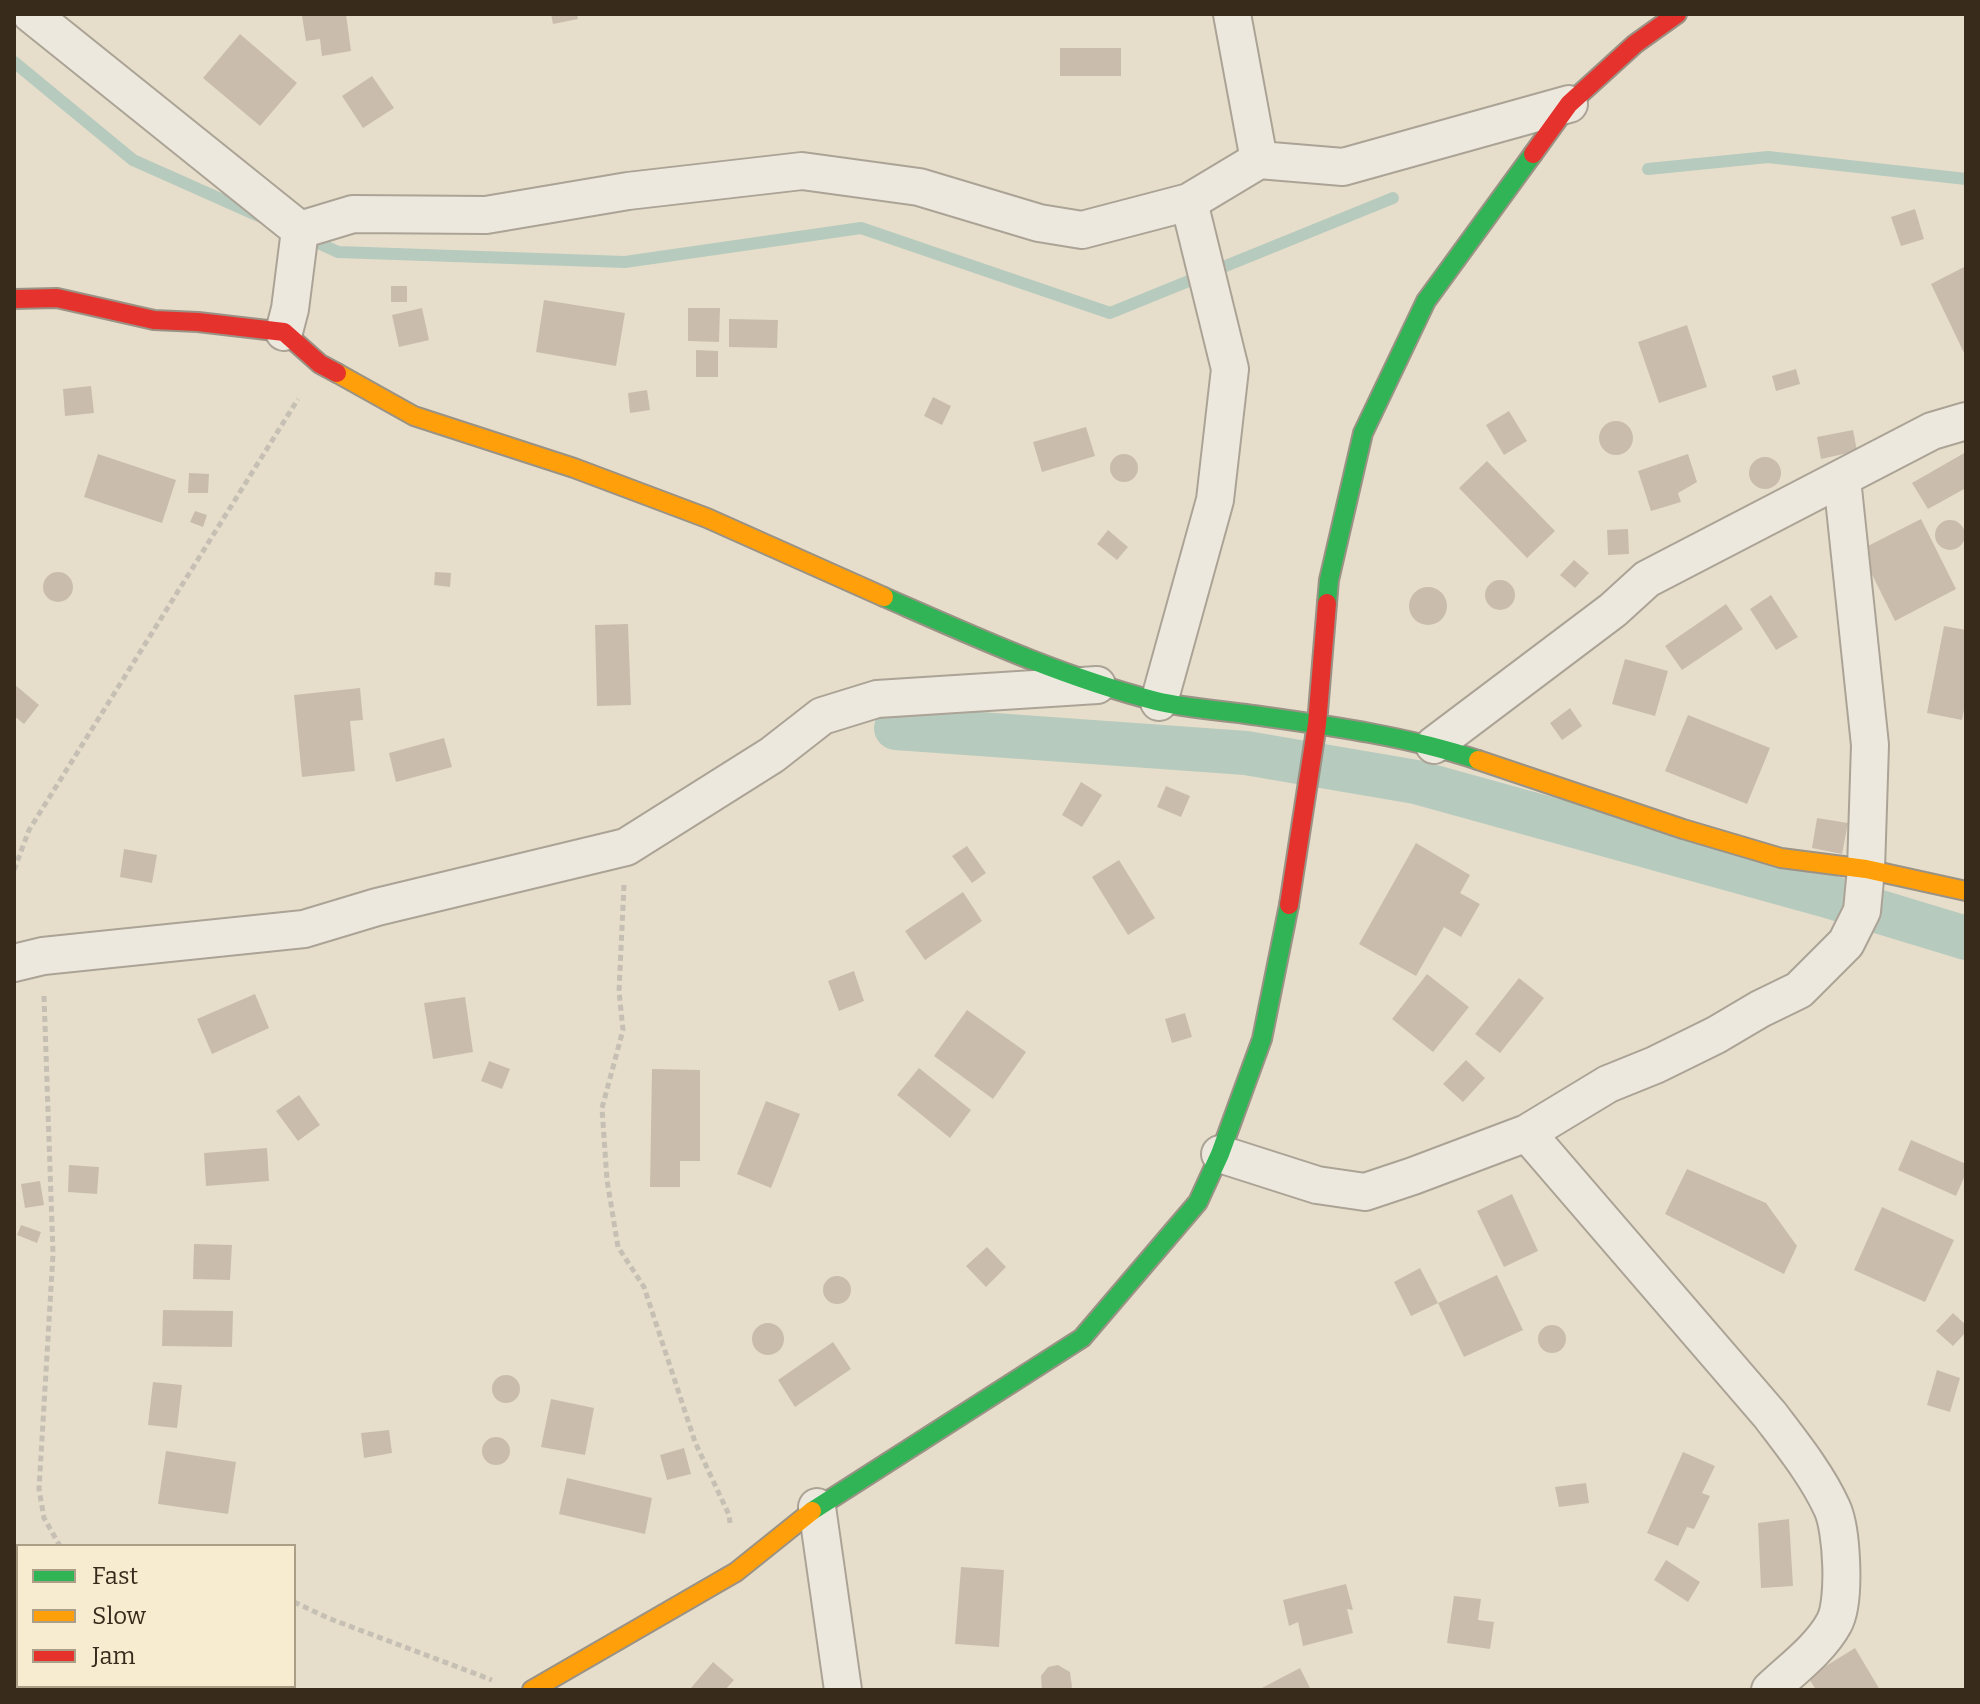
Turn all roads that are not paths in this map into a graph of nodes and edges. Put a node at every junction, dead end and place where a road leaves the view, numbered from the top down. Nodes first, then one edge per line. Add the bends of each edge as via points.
1 (31, 14) edge
2 (1232, 14) edge
3 (1677, 14) edge
4 (1569, 104) junction
5 (1259, 160) junction
6 (1189, 202) junction
7 (300, 230) junction
8 (14, 299) edge
9 (290, 305) junction
10 (1966, 421) edge
11 (1842, 479) junction
12 (1101, 685) junction
13 (1159, 702) junction
14 (1317, 724) junction
15 (1434, 745) junction
16 (1866, 869) junction
17 (1966, 891) edge
18 (28, 959) edge
19 (1527, 1133) junction
20 (1220, 1154) junction
21 (817, 1507) junction
22 (532, 1690) edge
23 (843, 1690) edge
24 (1770, 1690) edge

1 - 7 street
2 - 5 street
3 - 4 street
4 - 5 street via 1343,167
4 - 14 street via 1426,301 1363,433 1329,580
5 - 6 street
6 - 7 street via 1082,230 1039,223 919,187 802,171 628,191 486,215 353,214
6 - 13 street via 1230,369 1215,500
7 - 9 street
8 - 9 street via 57,298 154,320 198,322
9 - 12 street via 320,364 414,416 707,518 973,636
10 - 11 street via 1932,431
11 - 15 street via 1647,579
11 - 16 street via 1870,745
12 - 13 street
12 - 18 street via 877,699 822,716 772,755 626,847 304,929
13 - 14 street
14 - 15 street
14 - 20 street via 1262,1039
15 - 16 street via 1767,854
16 - 17 street
16 - 19 street via 1862,911 1846,943 1799,990 1608,1084
19 - 20 street via 1365,1192 1317,1185
19 - 24 street via 1770,1415 1834,1510 1843,1581 1835,1623
20 - 21 street via 1198,1202 1082,1338
21 - 22 street via 736,1572
21 - 23 street

